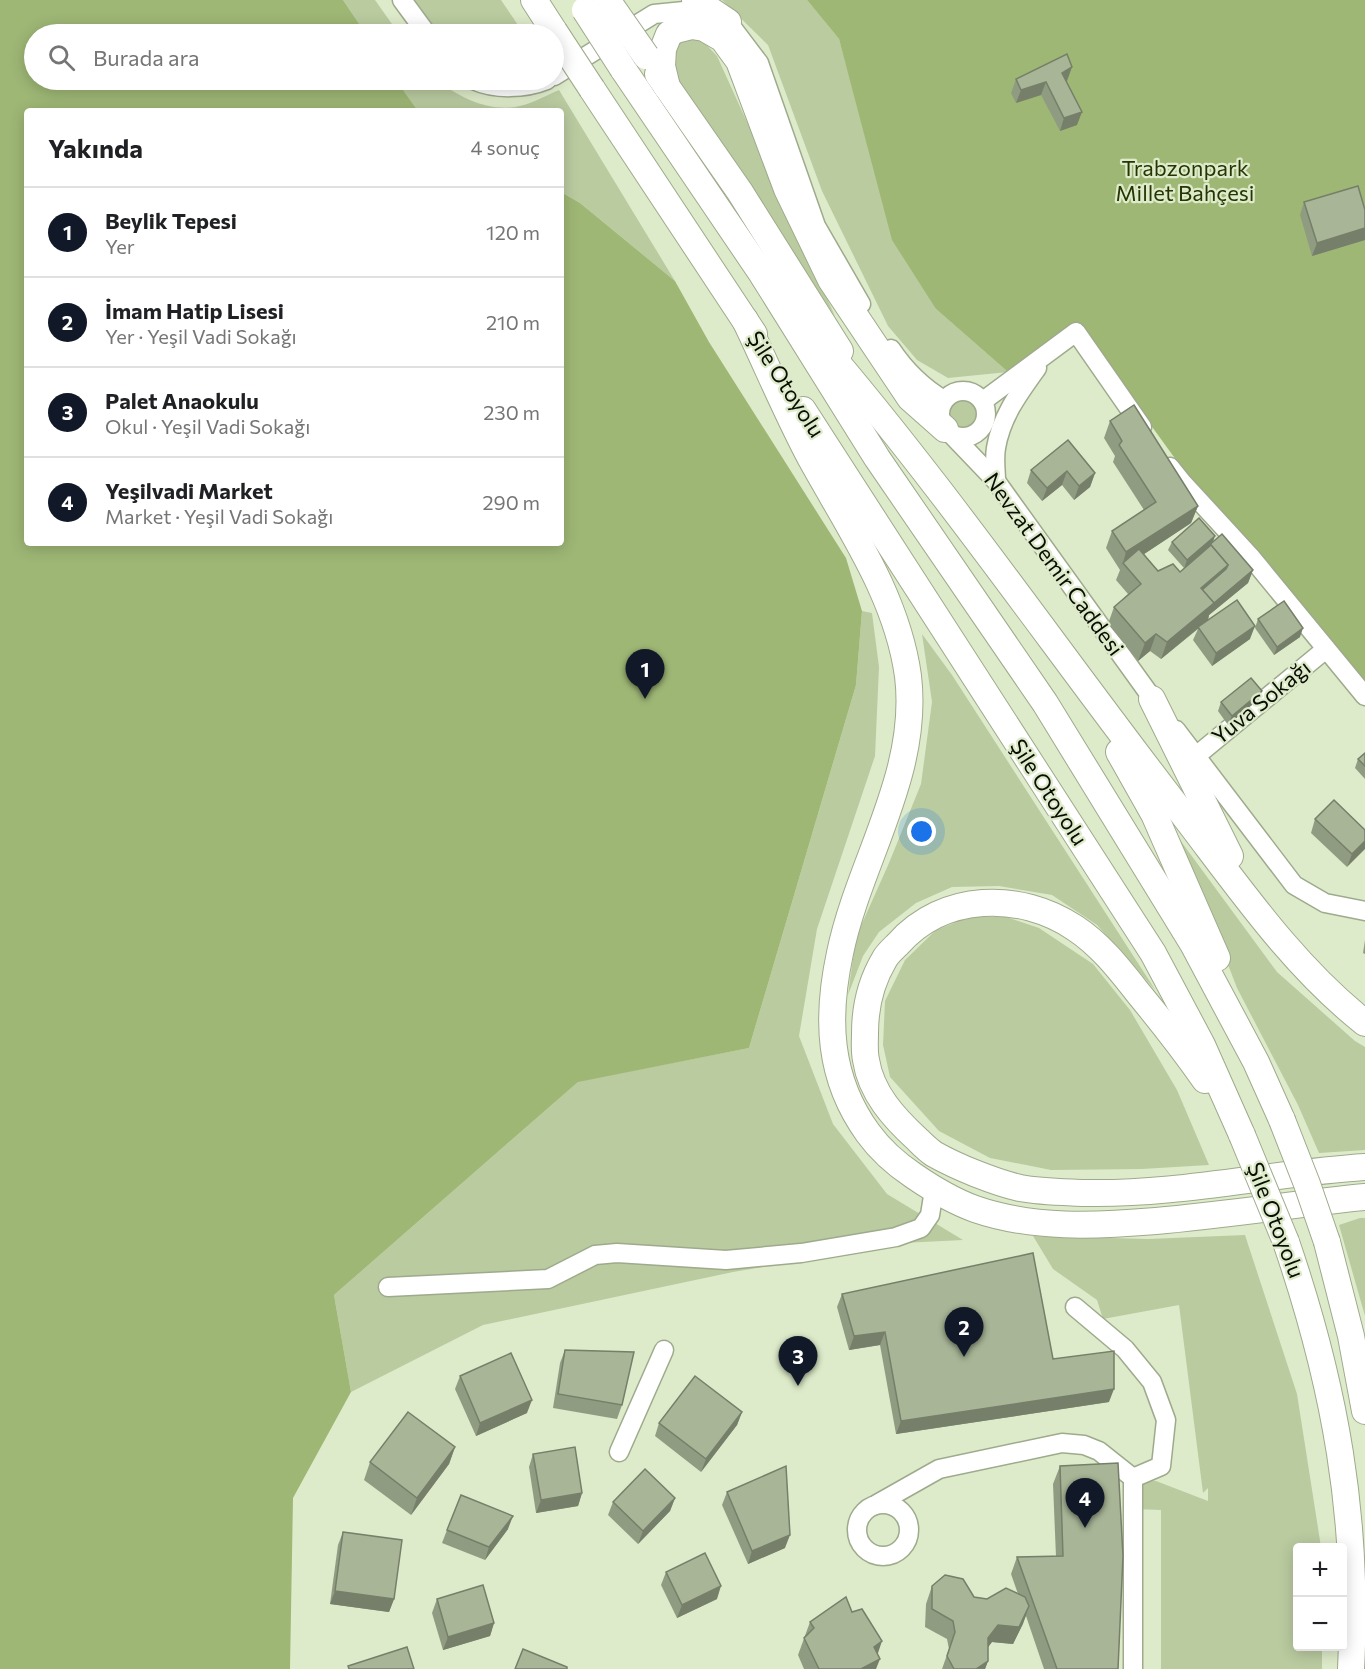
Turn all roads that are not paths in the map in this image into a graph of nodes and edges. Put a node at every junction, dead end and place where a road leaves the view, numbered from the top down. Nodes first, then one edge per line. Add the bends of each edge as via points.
1 (402, 0) edge
2 (534, 0) edge
3 (695, 0) edge
4 (590, 3) edge
5 (728, 22) junction
6 (420, 24) edge
7 (549, 24) edge
8 (564, 46) edge
9 (564, 70) edge
10 (667, 87) junction
11 (762, 274) junction
12 (745, 320) junction
13 (1049, 352) junction
14 (944, 400) junction
15 (876, 407) junction
16 (985, 409) junction
17 (948, 431) junction
18 (1151, 439) edge
19 (1163, 456) edge
20 (996, 482) junction
21 (1326, 649) junction
22 (1067, 660) junction
23 (1365, 696) edge
24 (1152, 699) junction
25 (1196, 756) junction
26 (1255, 908) junction
27 (1365, 911) edge
28 (1365, 1023) edge
29 (1256, 1062) junction
30 (1242, 1135) junction
31 (1365, 1167) edge
32 (934, 1190) junction
33 (1365, 1197) edge
34 (388, 1287) dead end
35 (1075, 1307) dead end
36 (664, 1350) dead end
37 (1365, 1412) edge
38 (619, 1452) dead end
39 (1133, 1478) junction
40 (877, 1504) dead end
41 (1133, 1669) edge
42 (1350, 1669) edge

1 - 6 street
2 - 7 highway, Şile Otoyolu, bridge
3 - 5 highway
4 - 10 highway, bridge via 646,56
4 - 11 highway, Şile Otoyolu, bridge via 623,69
5 - 9 street via 694,10 654,14
5 - 14 street via 759,63 816,226 900,362 926,390
8 - 12 highway, Şile Otoyolu, bridge
10 - 15 highway via 740,192
10 - 17 highway via 662,66 669,34 692,26 723,39 739,61 787,189 831,280 910,398
11 - 15 highway
11 - 29 highway, Şile Otoyolu via 877,458 1045,703 1193,944
12 - 30 highway, Şile Otoyolu via 1153,953 1202,1046
12 - 32 highway via 810,457 864,549 883,591 908,676 905,749 892,801 840,950 832,999 832,1045 839,1080 855,1115 878,1147 898,1166
13 - 16 street
13 - 18 street via 1076,332
13 - 20 street via 1003,420 996,450
14 - 16 street via 964,390 971,392
14 - 17 street via 940,414
15 - 22 highway
16 - 17 street via 984,424 974,435 958,437
16 - 20 street
17 - 20 street, Nevzat Demir Caddesi
19 - 21 street
20 - 24 street, Nevzat Demir Caddesi
21 - 23 street
21 - 25 street, Yuva Sokağı
22 - 26 highway
22 - 29 highway via 1154,814 1213,948
24 - 25 street, Nevzat Demir Caddesi
24 - 26 highway
25 - 27 street, Nevzat Demir Caddesi via 1294,885 1325,903
26 - 28 highway via 1324,988
29 - 37 highway, Şile Otoyolu, bridge via 1308,1184 1327,1242
30 - 31 highway via 1180,1044 1124,974 1099,947 1053,915 1007,903 960,906 934,915 909,931 884,958 871,988 865,1020 865,1059 878,1094 897,1122 933,1153 992,1180 1021,1188 1113,1193
30 - 42 highway, Şile Otoyolu, bridge via 1286,1242 1332,1401 1350,1526
32 - 33 highway via 976,1209 1071,1225 1193,1218
32 - 34 street via 930,1215 921,1227 896,1237 801,1253 726,1260 595,1255 548,1279
35 - 39 street via 1125,1349 1152,1382 1166,1420 1161,1466
36 - 38 street
39 - 40 street via 1099,1451 1062,1443 939,1469
39 - 41 street

